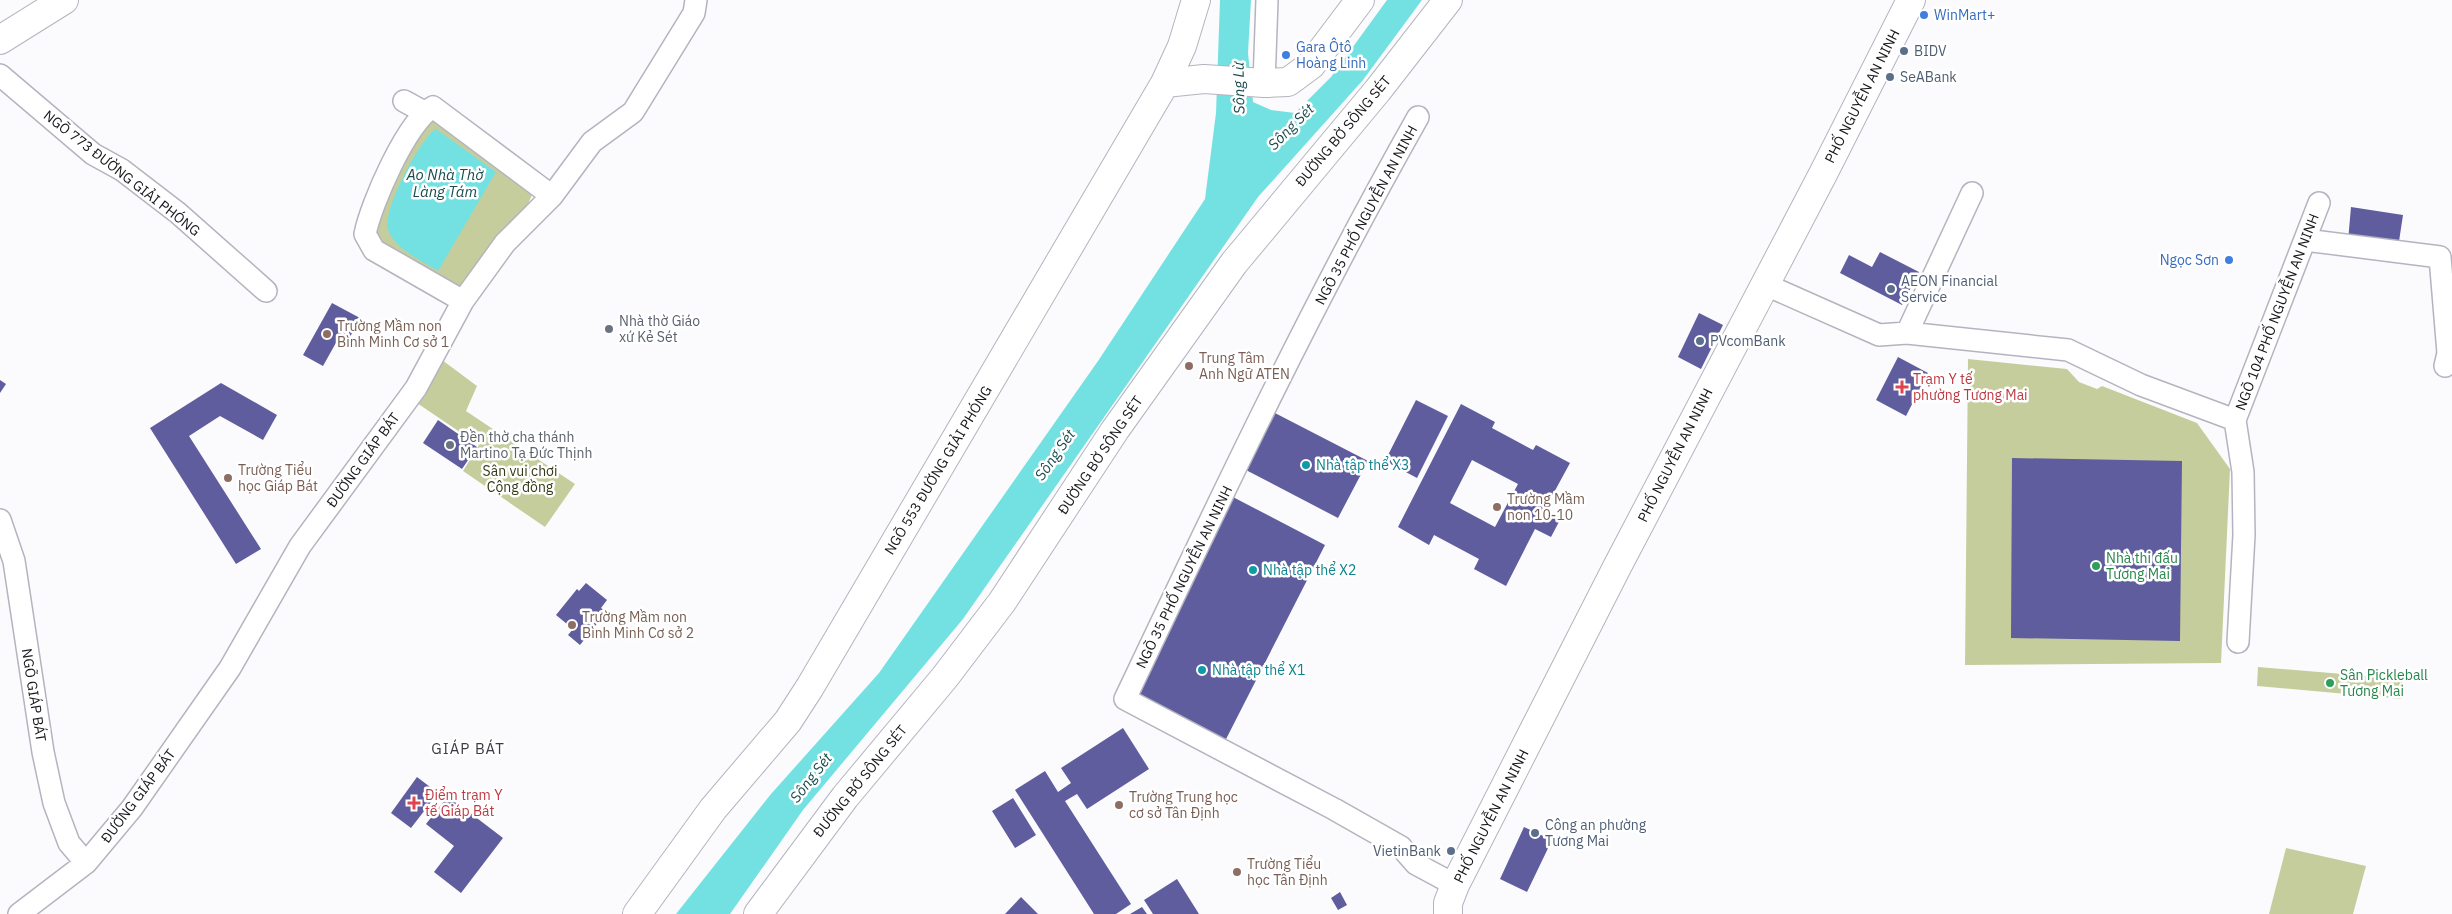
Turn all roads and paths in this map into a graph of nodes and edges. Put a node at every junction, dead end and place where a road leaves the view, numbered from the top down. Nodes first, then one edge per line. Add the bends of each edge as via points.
1 (64, 0) edge
2 (696, 0) edge
3 (1196, 0) edge
4 (1267, 0) edge
5 (1360, 0) edge
6 (1448, 0) edge
7 (1911, 0) edge
8 (0, 40) edge
9 (0, 75) edge
10 (1165, 83) junction
11 (1264, 83) junction
12 (404, 101) dead end
13 (424, 112) junction
14 (1418, 117) dead end
15 (1972, 193) dead end
16 (552, 196) junction
17 (2320, 203) dead end
18 (2305, 240) junction
19 (1764, 284) junction
20 (266, 291) dead end
21 (463, 302) junction
22 (1907, 333) junction
23 (2445, 366) dead end
24 (2235, 420) junction
25 (0, 520) edge
26 (2238, 642) dead end
27 (86, 863) junction
28 (1456, 884) junction
29 (19, 914) edge
30 (636, 914) edge
31 (758, 914) edge
32 (1448, 914) edge

1 - 8 street
2 - 16 street, ĐƯỜNG GIÁP BÁT via 694,14 633,112 592,142
3 - 10 street, NGÕ 553 ĐƯỜNG GIẢI PHÓNG via 1182,46
4 - 11 street
5 - 11 street via 1311,65 1288,82
6 - 31 street, ĐƯỜNG BỜ SÔNG SÉT via 1378,90 1234,263 1115,430 1002,602 945,677 845,797
7 - 19 street, PHỐ NGUYỄN AN NINH via 1824,174
9 - 20 street, NGÕ 773 ĐƯỜNG GIẢI PHÓNG via 93,154 122,170 178,213
10 - 11 street via 1204,79
10 - 30 street, NGÕ 553 ĐƯỜNG GIẢI PHÓNG via 810,687 788,721 713,809
12 - 13 street
13 - 16 street via 433,107
13 - 21 street via 376,198 365,234 374,250
14 - 28 street, NGÕ 35 PHỐ NGUYỄN AN NINH via 1317,305 1125,699 1334,809 1401,847 1416,864
15 - 22 street
16 - 21 street, ĐƯỜNG GIÁP BÁT via 505,243
17 - 18 street, NGÕ 104 PHỐ NGUYỄN AN NINH
18 - 23 street via 2440,257 2448,353
18 - 24 street, NGÕ 104 PHỐ NGUYỄN AN NINH
19 - 22 street, NGÕ 104 PHỐ NGUYỄN AN NINH via 1878,335
19 - 28 street, PHỐ NGUYỄN AN NINH
21 - 27 street, ĐƯỜNG GIÁP BÁT via 416,388 300,546 230,668 132,808
22 - 24 street, NGÕ 104 PHỐ NGUYỄN AN NINH via 2068,350 2141,385
24 - 26 street, NGÕ 104 PHỐ NGUYỄN AN NINH via 2242,472 2244,535
25 - 27 street, NGÕ GIÁP BÁT via 14,560 43,752 54,803 69,843
27 - 29 street, ĐƯỜNG GIÁP BÁT
28 - 32 street, PHỐ NGUYỄN AN NINH via 1448,903

